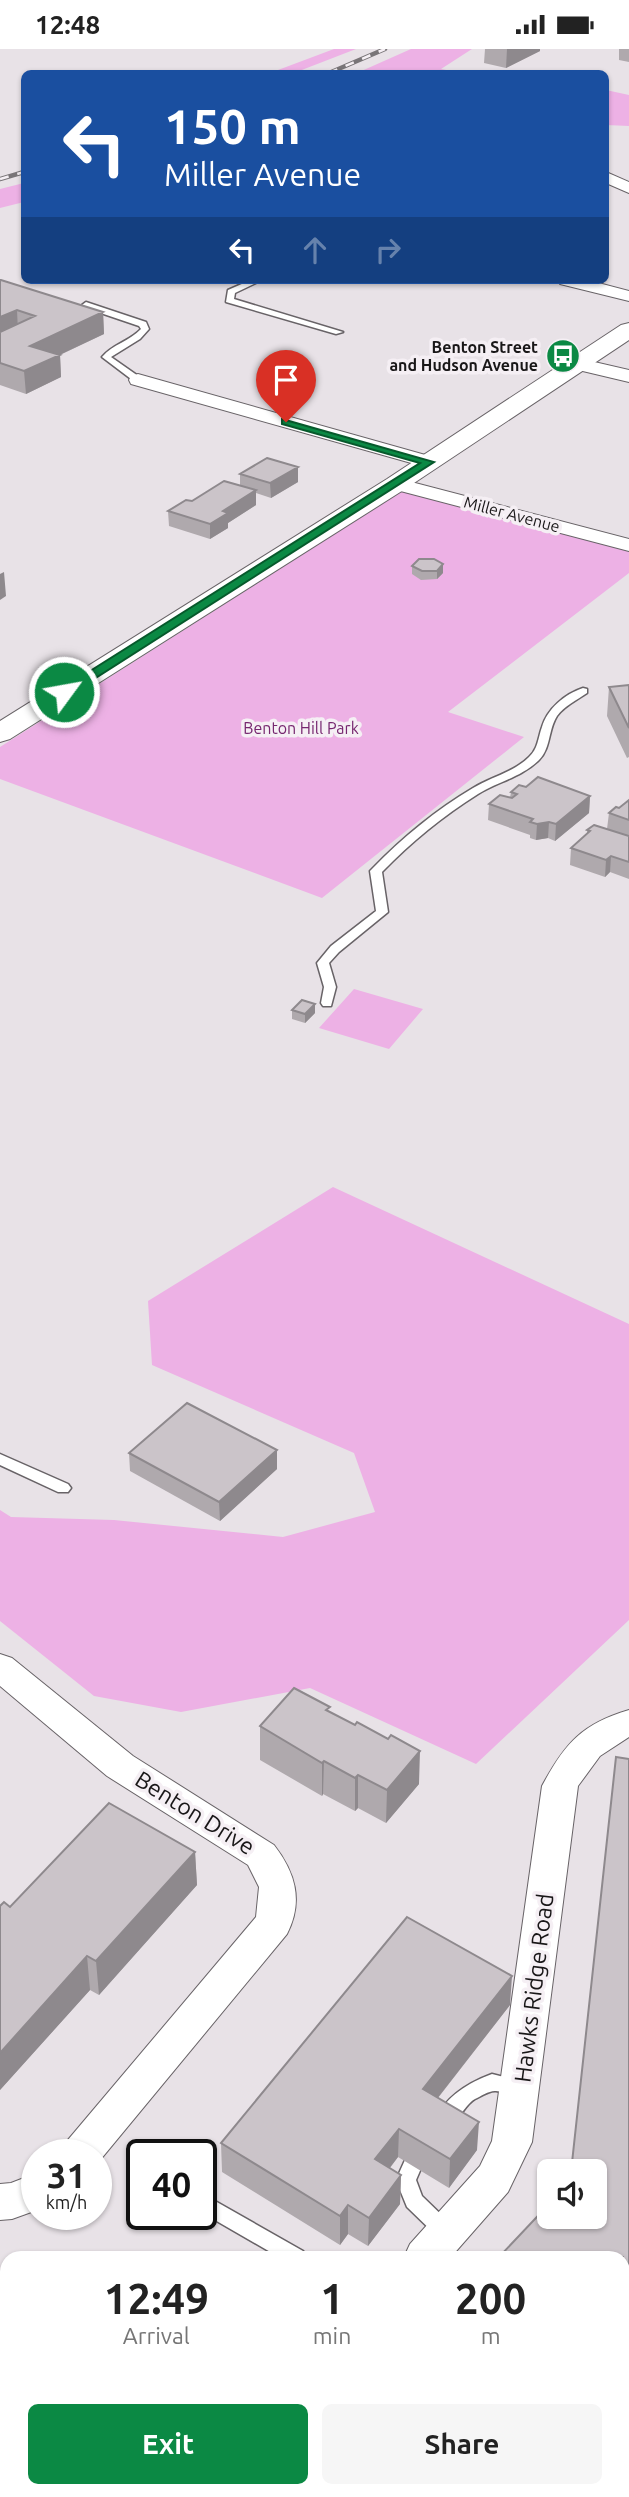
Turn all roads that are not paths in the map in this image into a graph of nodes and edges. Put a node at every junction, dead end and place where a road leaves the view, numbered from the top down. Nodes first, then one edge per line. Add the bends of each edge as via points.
1 (609, 178) edge
2 (629, 188) edge
3 (249, 284) edge
4 (582, 284) edge
5 (629, 296) edge
6 (86, 305) edge
7 (629, 330) edge
8 (339, 332) dead end
9 (577, 364) junction
10 (629, 376) edge
11 (138, 380) joint
12 (429, 462) junction
13 (396, 484) junction
14 (629, 545) edge
15 (583, 691) dead end
16 (6, 723) edge
17 (327, 1003) dead end
18 (0, 1459) edge
19 (63, 1488) dead end
20 (0, 1667) edge
21 (629, 1723) edge
22 (521, 2089) junction
23 (438, 2127) edge
24 (93, 2139) edge
25 (412, 2166) edge
26 (21, 2197) edge
27 (0, 2202) edge
28 (217, 2211) edge
29 (436, 2246) edge
30 (286, 2251) edge

1 - 2 street
3 - 8 lane via 231,292 229,300
4 - 5 street
6 - 11 lane via 143,324 142,335 106,357
7 - 9 street
9 - 10 street
9 - 12 street
11 - 12 street
12 - 13 street
13 - 14 street, Miller Avenue
13 - 16 street
15 - 17 lane via 554,713 541,751 530,762 476,790 376,871 384,899 382,912 323,963 330,987
18 - 19 lane
20 - 24 street, Benton Drive via 121,1766 261,1855 275,1873 280,1892 274,1923
21 - 22 street, Hawks Ridge Road via 587,1746 574,1759 560,1786
22 - 23 lane via 492,2082 465,2095
22 - 29 street, Hawks Ridge Road via 512,2142 494,2179
25 - 29 lane via 406,2180
26 - 27 street
28 - 30 lane

